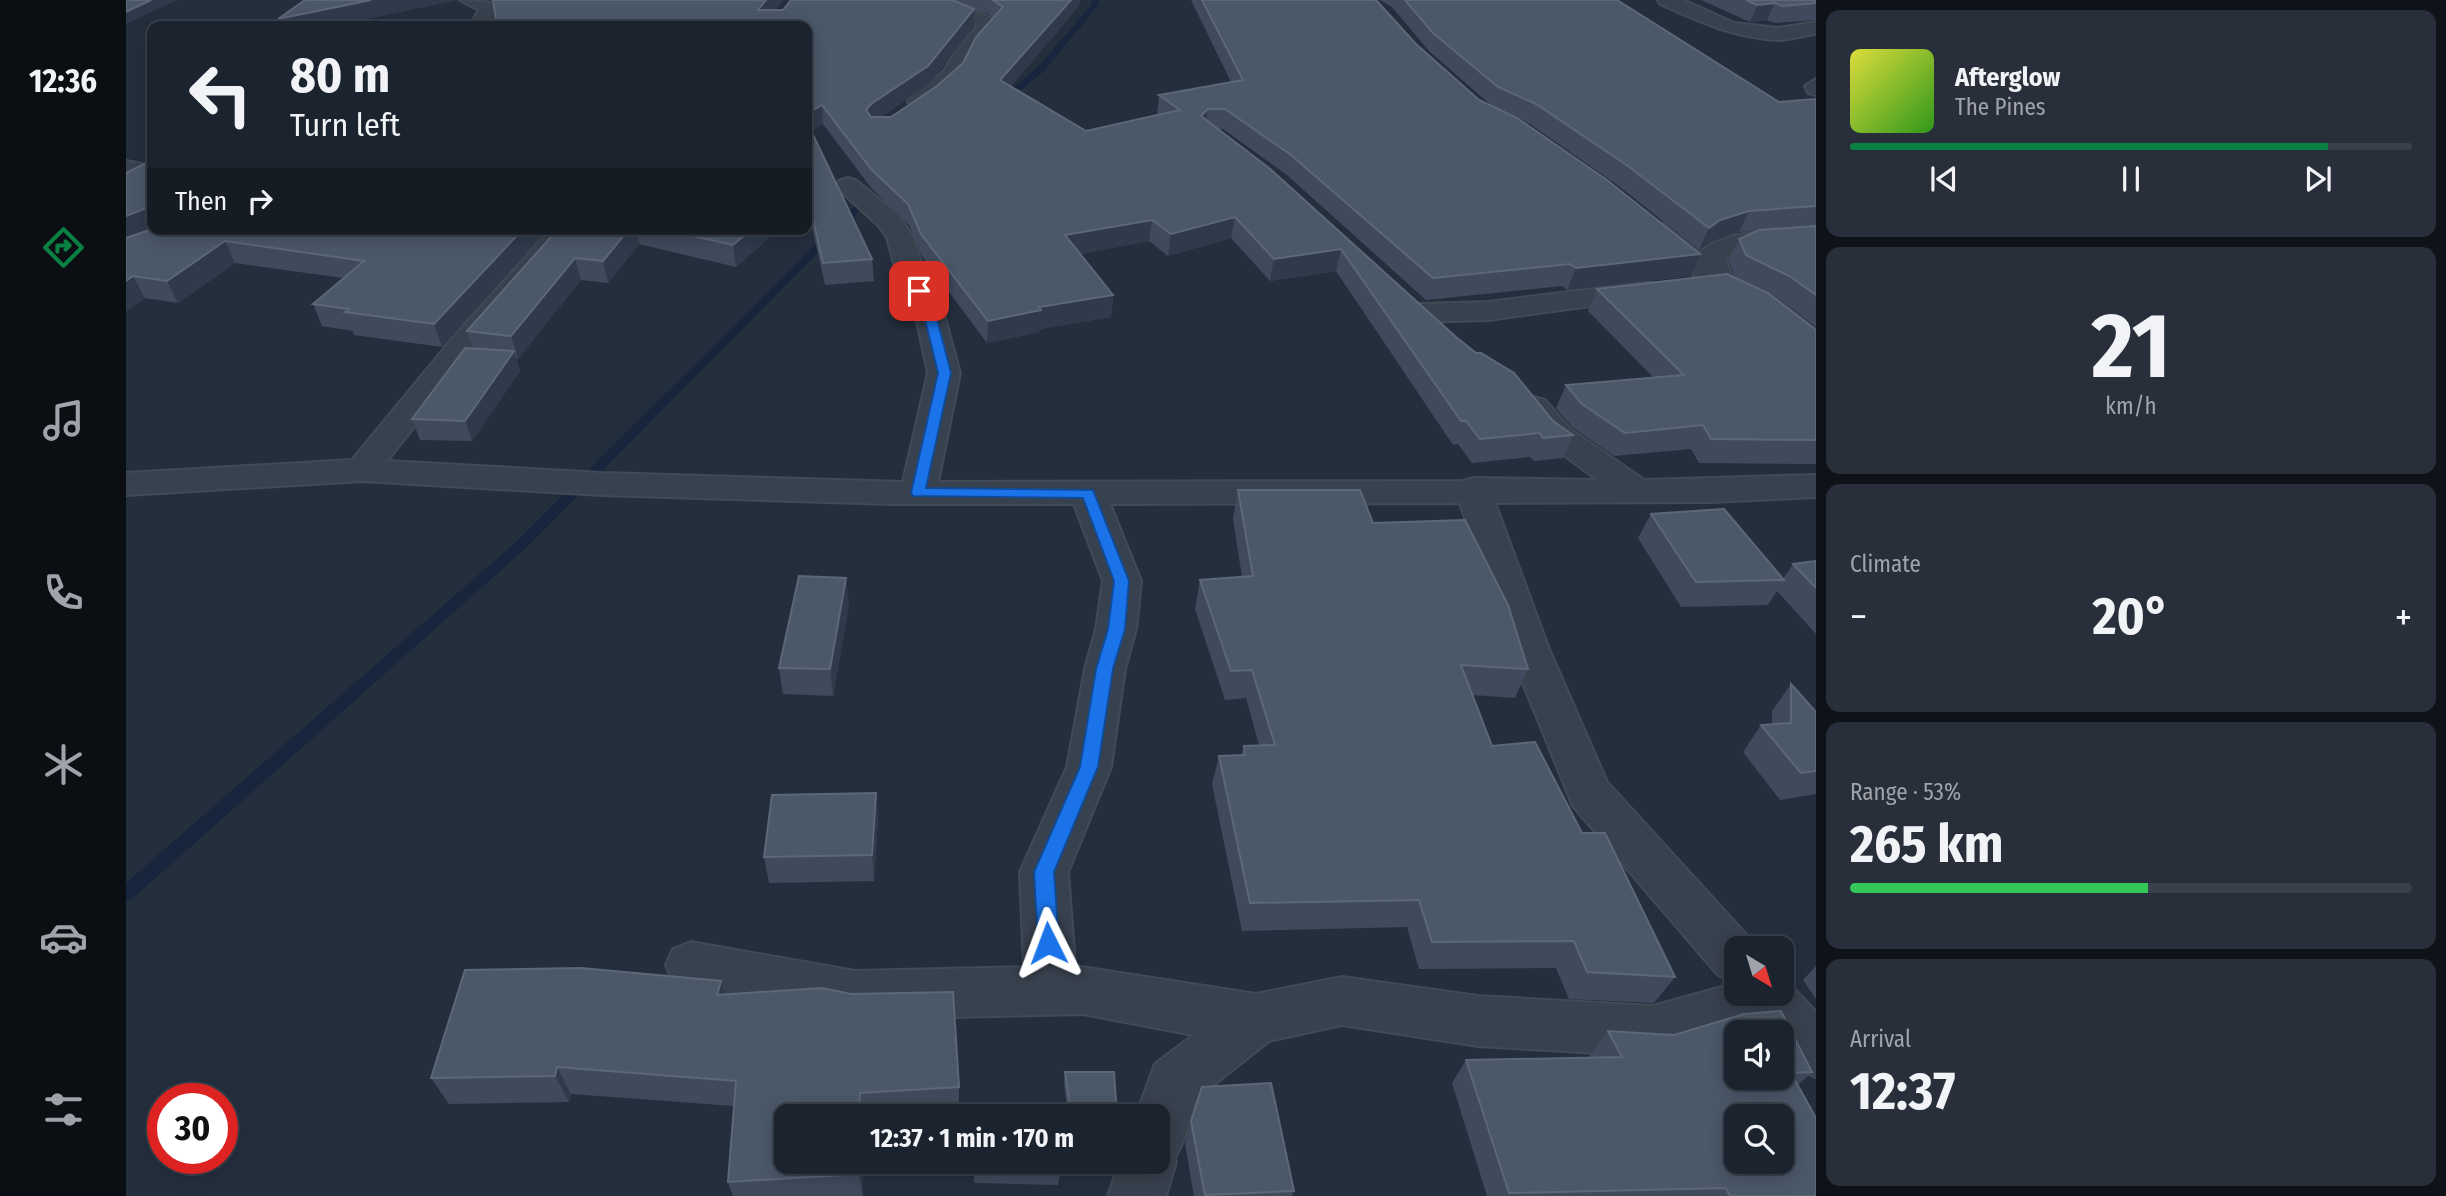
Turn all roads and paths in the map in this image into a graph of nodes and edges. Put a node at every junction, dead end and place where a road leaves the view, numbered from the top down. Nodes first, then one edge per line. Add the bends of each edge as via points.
1 (469, 0) edge
2 (855, 0) edge
3 (1667, 0) edge
4 (483, 21) edge
5 (1816, 28) edge
6 (900, 116) edge
7 (126, 168) edge
8 (147, 172) edge
9 (848, 186) dead end
10 (1640, 218) edge
11 (561, 235) edge
12 (1816, 236) edge
13 (1721, 284) junction
14 (1444, 336) edge
15 (1816, 345) edge
16 (1518, 387) edge
17 (362, 470) junction
18 (126, 484) edge
19 (1816, 486) edge
20 (1474, 489) junction
21 (1635, 490) junction
22 (918, 493) junction
23 (1088, 493) junction
24 (1724, 945) edge
25 (691, 965) dead end
26 (1051, 991) junction
27 (1733, 1006) edge
28 (1777, 1006) edge
29 (1256, 1019) junction
30 (1816, 1051) edge
31 (1167, 1104) edge
32 (1144, 1174) edge
33 (1137, 1196) edge

1 - 4 street via 488,7
2 - 6 street via 936,5 965,11 990,25 965,52 953,75
3 - 5 street via 1743,31 1782,34
7 - 8 street
9 - 22 street via 888,220 900,237 911,275 928,307 944,373
10 - 13 street
11 - 17 street
12 - 13 street via 1792,242 1749,239 1724,245 1710,257
13 - 14 street via 1488,310 1408,304
13 - 15 street via 1768,307
16 - 21 street via 1558,436
17 - 18 street
17 - 22 street via 602,484
19 - 21 street
20 - 21 street
20 - 23 street
20 - 24 street via 1529,649 1590,793
22 - 23 street
23 - 26 street via 1122,581 1089,767 1044,872
25 - 26 street via 855,995
26 - 29 street via 1083,990
27 - 29 street via 1653,1031 1478,1021 1342,1001
28 - 30 street
29 - 31 street via 1174,1083
32 - 33 street

